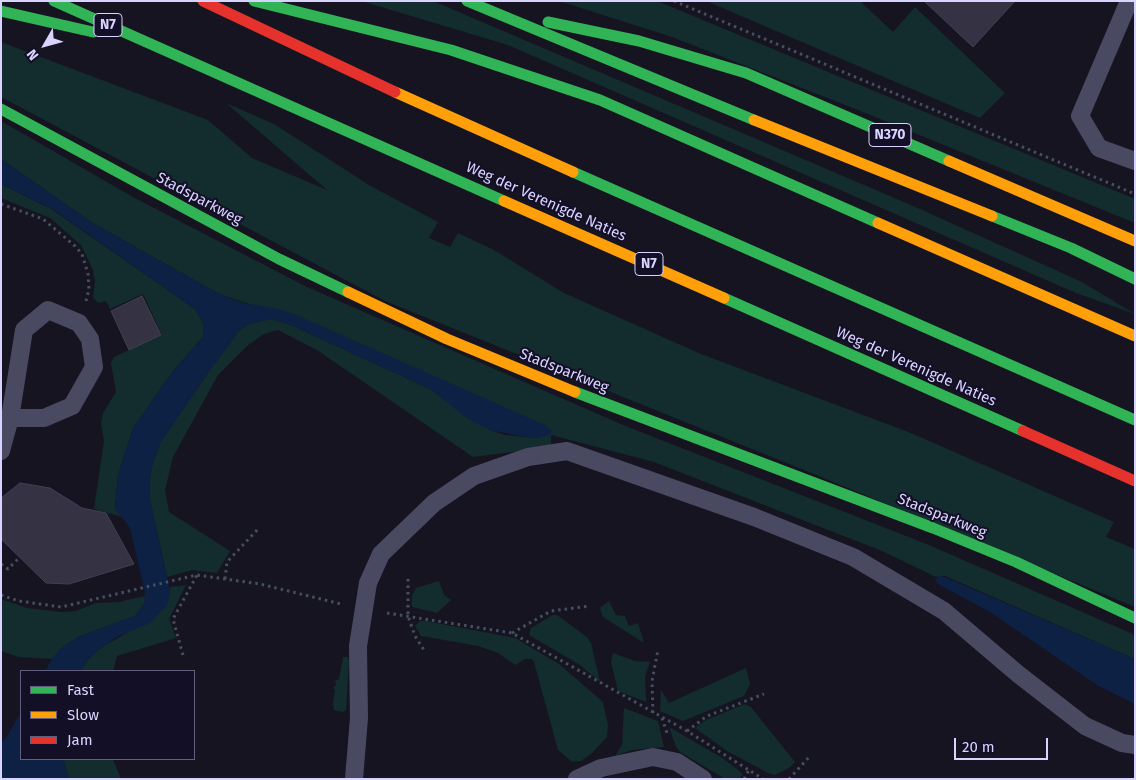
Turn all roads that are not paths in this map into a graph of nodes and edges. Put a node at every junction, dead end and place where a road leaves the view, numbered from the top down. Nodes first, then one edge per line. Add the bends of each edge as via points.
1 (54, 1) edge
2 (203, 1) edge
3 (254, 1) edge
4 (467, 1) edge
5 (1129, 1) edge
6 (482, 7) junction
7 (1, 11) edge
8 (163, 48) junction
9 (1, 109) edge
10 (1135, 161) edge
11 (1135, 241) edge
12 (1135, 278) edge
13 (1135, 336) edge
14 (10, 418) junction
15 (1135, 420) edge
16 (1, 451) edge
17 (1135, 481) edge
18 (1135, 618) edge
19 (1135, 745) edge
20 (354, 779) edge
21 (577, 779) edge
22 (703, 779) edge

1 - 8 main road, Weg der Verenigde Naties / N7
2 - 15 main road via 446,116
3 - 13 main road via 451,50 600,100
4 - 6 main road, N370
5 - 10 lane via 1080,116 1099,148
6 - 11 main road, N370 via 639,42 746,73
6 - 12 main road via 1071,248
7 - 8 main road
8 - 17 main road, Weg der Verenigde Naties / N7
9 - 18 main road, Stadsparkweg via 279,259 447,339 576,394 942,531
14 - 14 lane via 24,330 48,310 80,323 90,339 94,367 72,406 44,418
14 - 16 lane
19 - 20 lane via 1122,743 1085,726 944,611 854,557 754,517 567,451 528,457 474,476 434,503 381,554 368,583 358,646 359,718
21 - 22 lane via 601,768 653,757 677,762

